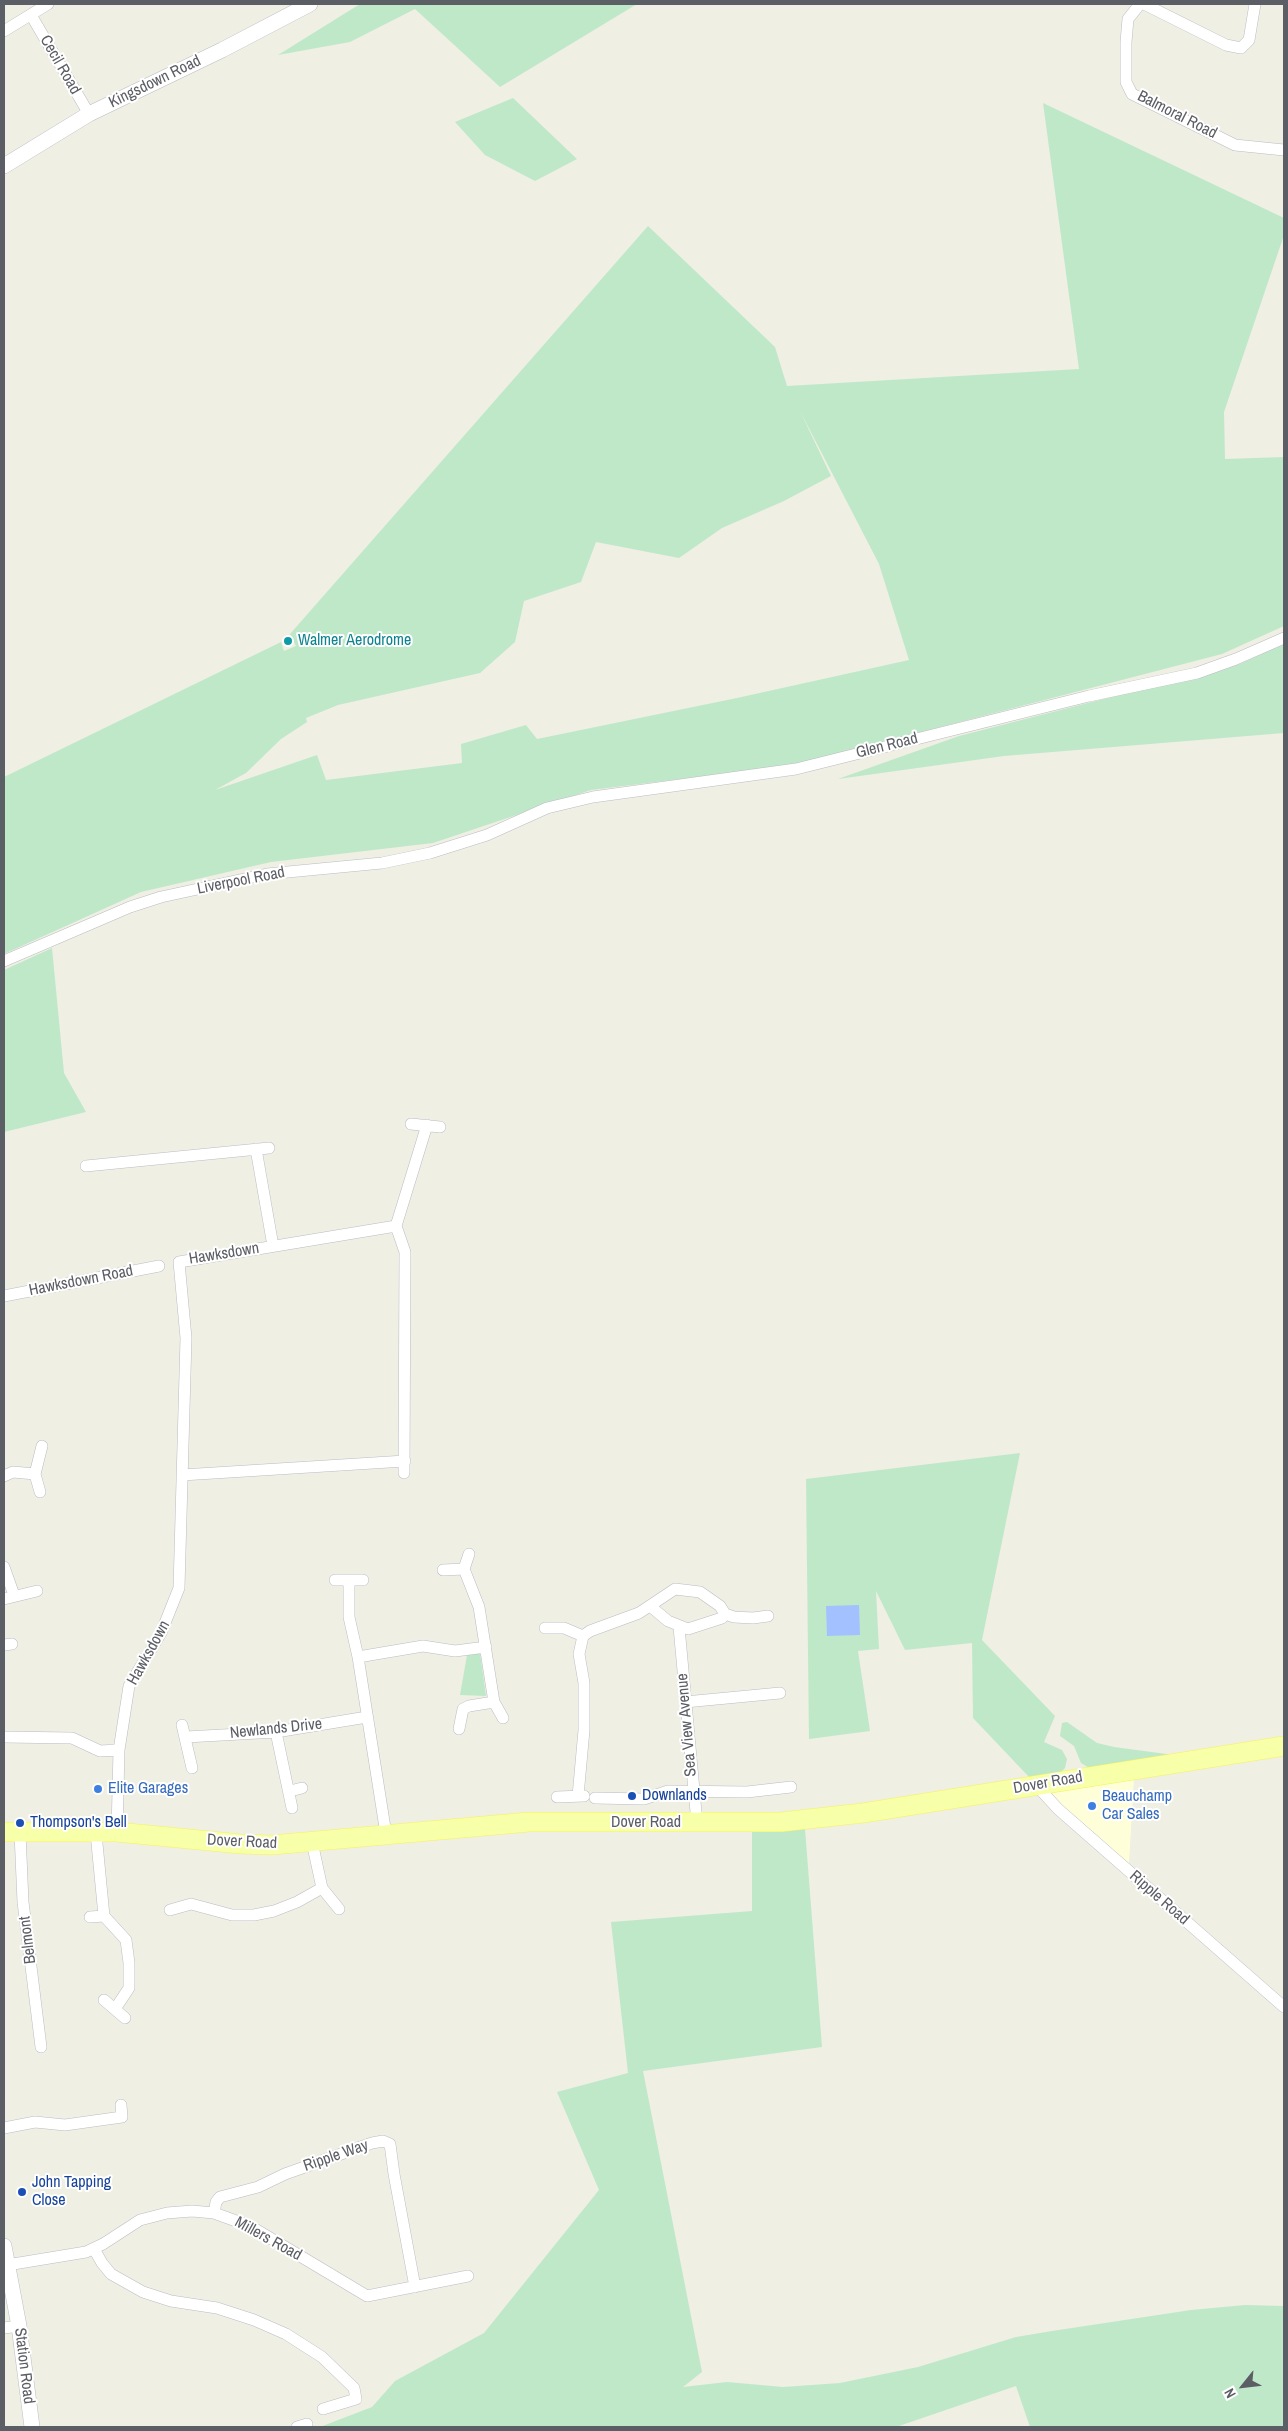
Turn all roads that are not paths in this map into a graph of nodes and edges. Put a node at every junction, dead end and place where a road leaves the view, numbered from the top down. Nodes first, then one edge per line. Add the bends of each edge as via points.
1 (48, 4) edge
2 (310, 4) edge
3 (1140, 4) edge
4 (1144, 4) edge
5 (1255, 4) edge
6 (30, 15) junction
7 (4, 31) edge
8 (89, 114) junction
9 (1284, 150) edge
10 (4, 166) edge
11 (1284, 638) edge
12 (487, 835) joint
13 (4, 961) edge
14 (411, 1124) dead end
15 (427, 1125) junction
16 (440, 1126) dead end
17 (269, 1148) dead end
18 (256, 1149) junction
19 (86, 1166) dead end
20 (396, 1226) junction
21 (273, 1246) junction
22 (158, 1266) dead end
23 (4, 1296) edge
24 (42, 1446) dead end
25 (35, 1474) junction
26 (182, 1475) junction
27 (4, 1476) edge
28 (40, 1492) dead end
29 (469, 1554) dead end
30 (4, 1567) edge
31 (464, 1569) junction
32 (443, 1570) dead end
33 (335, 1580) dead end
34 (349, 1580) junction
35 (363, 1580) dead end
36 (37, 1591) dead end
37 (9, 1597) edge
38 (650, 1606) junction
39 (725, 1614) junction
40 (768, 1616) dead end
41 (679, 1627) junction
42 (545, 1628) dead end
43 (583, 1636) junction
44 (486, 1647) junction
45 (358, 1656) junction
46 (780, 1693) dead end
47 (494, 1702) junction
48 (685, 1702) junction
49 (367, 1717) junction
50 (503, 1718) dead end
51 (182, 1725) dead end
52 (459, 1729) dead end
53 (276, 1732) junction
54 (4, 1737) edge
55 (186, 1737) junction
56 (1284, 1746) edge
57 (119, 1750) junction
58 (192, 1768) dead end
59 (1036, 1785) junction
60 (791, 1786) dead end
61 (302, 1788) dead end
62 (290, 1791) junction
63 (694, 1793) junction
64 (557, 1797) dead end
65 (587, 1797) junction
66 (292, 1808) dead end
67 (697, 1823) junction
68 (116, 1832) junction
69 (12, 1833) edge
70 (96, 1833) junction
71 (386, 1834) junction
72 (312, 1842) junction
73 (322, 1888) junction
74 (339, 1909) dead end
75 (170, 1910) dead end
76 (104, 1916) junction
77 (90, 1917) dead end
78 (104, 2000) dead end
79 (1284, 2007) edge
80 (115, 2009) junction
81 (126, 2018) dead end
82 (41, 2047) dead end
83 (121, 2105) dead end
84 (4, 2128) edge
85 (214, 2213) junction
86 (4, 2246) edge
87 (94, 2249) junction
88 (7, 2266) junction
89 (468, 2276) dead end
90 (415, 2286) junction
91 (19, 2326) junction
92 (4, 2328) edge
93 (323, 2410) dead end
94 (32, 2427) edge

1 - 6 street
2 - 8 street, Kingsdown Road
3 - 9 street, Balmoral Road via 1128,19 1126,82 1132,94 1235,144
4 - 5 street via 1226,45 1241,48 1248,40
6 - 7 street
6 - 8 street, Cecil Road
8 - 10 street, Kingsdown Road
11 - 12 street, Glen Road via 1197,673 1089,696 796,769 593,797 547,808
12 - 13 street, Liverpool Road via 430,853 382,863 267,874 161,897
14 - 15 street
15 - 16 street
15 - 20 street
17 - 18 street
18 - 19 street
18 - 21 street, Hawksdown
20 - 21 street, Hawksdown
20 - 26 street via 405,1252 405,1467
21 - 26 street, Hawksdown via 179,1262 186,1338
22 - 23 street, Hawksdown Road
24 - 25 street
25 - 27 street via 13,1472
25 - 28 street
26 - 57 street, Hawksdown via 179,1588 161,1633 129,1686
29 - 31 street
30 - 37 street
31 - 32 street
31 - 44 street via 479,1607
33 - 34 street
34 - 35 street
34 - 45 street via 349,1617
36 - 37 street
38 - 39 street via 676,1589 700,1592 720,1606
38 - 41 street
38 - 43 street
39 - 40 street via 753,1618
39 - 41 street via 703,1626
41 - 48 street, Sea View Avenue
42 - 43 street via 564,1628
43 - 65 street via 579,1654 584,1683
44 - 45 street via 455,1651 423,1646
44 - 47 street
45 - 49 street
46 - 48 street
47 - 50 street
47 - 52 street via 464,1709
48 - 63 street, Sea View Avenue
49 - 53 street, Newlands Drive
49 - 71 street
51 - 55 street
53 - 55 street, Newlands Drive
53 - 62 street
54 - 57 street via 72,1738 100,1751
55 - 58 street
56 - 59 main road, Dover Road
57 - 68 street, Hawksdown
59 - 67 main road, Dover Road via 836,1817
59 - 79 street, Ripple Road via 1058,1809
60 - 63 street via 747,1792
61 - 62 street
62 - 66 street
63 - 65 street via 668,1791 644,1799
63 - 67 street, Sea View Avenue
64 - 65 street
67 - 71 main road, Dover Road via 539,1822
68 - 70 main road, Dover Road
68 - 72 main road, Dover Road via 241,1844
69 - 70 main road, Dover Road
69 - 82 street, Belmont via 24,1902
70 - 76 street
71 - 72 main road, Dover Road
72 - 73 street
73 - 74 street
73 - 75 street via 282,1908 254,1915 232,1915 191,1904
76 - 77 street
76 - 80 street via 126,1940 129,1963 129,1988
78 - 80 street
80 - 81 street
83 - 84 street via 122,2116 65,2125 35,2122
85 - 87 street, Millers Road via 181,2212 147,2218 130,2225
85 - 90 street, Millers Road via 250,2226 367,2296
85 - 90 street, Ripple Way via 220,2197 258,2187 285,2174 383,2141 390,2144
86 - 88 street, Station Road
87 - 88 street, Millers Road
87 - 93 street via 111,2274 143,2292 171,2302 216,2308 254,2320 286,2334 322,2356 354,2388 356,2399
88 - 91 street, Station Road
89 - 90 street, Millers Road
91 - 92 street
91 - 94 street, Station Road

